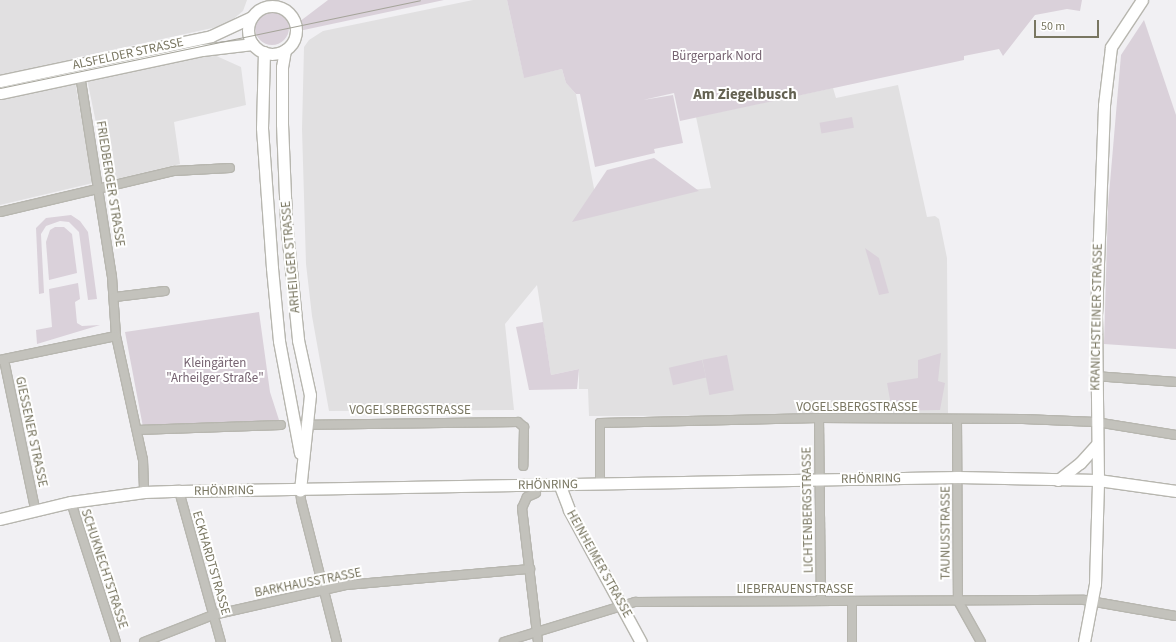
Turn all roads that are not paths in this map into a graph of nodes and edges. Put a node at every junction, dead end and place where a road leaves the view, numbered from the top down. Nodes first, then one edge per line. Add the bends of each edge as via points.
1 (261, 0) edge
2 (1142, 0) edge
3 (273, 3) edge
4 (254, 14) junction
5 (253, 44) junction
6 (286, 50) junction
7 (264, 52) junction
8 (80, 75) junction
9 (0, 81) edge
10 (0, 93) edge
11 (230, 168) dead end
12 (99, 188) junction
13 (0, 212) edge
14 (165, 291) dead end
15 (115, 297) junction
16 (116, 336) junction
17 (2, 360) edge
18 (1095, 376) junction
19 (1176, 382) edge
20 (819, 418) junction
21 (958, 419) junction
22 (1096, 422) junction
23 (308, 423) junction
24 (281, 425) dead end
25 (295, 425) junction
26 (137, 430) junction
27 (1176, 434) edge
28 (1097, 444) junction
29 (302, 463) junction
30 (522, 466) dead end
31 (958, 477) junction
32 (822, 480) junction
33 (1058, 480) junction
34 (1098, 480) junction
35 (600, 485) junction
36 (560, 486) junction
37 (469, 487) junction
38 (300, 490) junction
39 (179, 491) junction
40 (1176, 491) edge
41 (144, 492) junction
42 (536, 493) junction
43 (70, 502) junction
44 (566, 504) junction
45 (35, 509) junction
46 (0, 519) edge
47 (530, 569) junction
48 (323, 589) junction
49 (821, 601) junction
50 (958, 601) junction
51 (1092, 601) junction
52 (852, 602) junction
53 (621, 605) junction
54 (213, 615) junction
55 (1176, 616) edge
56 (536, 631) junction
57 (116, 642) edge
58 (144, 642) edge
59 (221, 642) edge
60 (337, 642) edge
61 (504, 642) edge
62 (538, 642) edge
63 (641, 642) edge
64 (852, 642) edge
65 (981, 642) edge
66 (1084, 642) edge

1 - 4 main road
2 - 18 main road, KRANICHSTEINER STRASSE via 1111,47 1109,59 1101,164
3 - 4 main road, ARHEILGER STRASSE
3 - 6 main road, ARHEILGER STRASSE via 288,12 296,26 295,37
4 - 5 main road via 248,31
4 - 9 main road, ALSFELDER STRASSE via 211,36
5 - 7 main road
5 - 8 main road, ALSFELDER STRASSE via 202,50
6 - 7 main road via 271,54
6 - 23 main road, ARHEILGER STRASSE via 282,66 282,124 286,221 297,333 310,395
7 - 25 main road, ARHEILGER STRASSE via 262,128 270,252 280,341
8 - 10 main road, ALSFELDER STRASSE
8 - 12 street, FRIEDBERGER STRASSE
11 - 12 street via 174,171
12 - 13 street
12 - 15 street, FRIEDBERGER STRASSE
14 - 15 street
15 - 16 street, FRIEDBERGER STRASSE
16 - 17 street
16 - 26 street, FRIEDBERGER STRASSE
17 - 45 street, GIESSENER STRASSE
18 - 19 street
18 - 22 main road, KRANICHSTEINER STRASSE
20 - 21 street, VOGELSBERGSTRASSE
20 - 32 street, LICHTENBERGSTRASSE
20 - 35 street, VOGELSBERGSTRASSE via 600,423
21 - 22 street, VOGELSBERGSTRASSE
21 - 31 street, TAUNUSSTRASSE
22 - 27 street, VOGELSBERGSTRASSE
22 - 28 main road, KRANICHSTEINER STRASSE
23 - 25 street, VOGELSBERGSTRASSE
23 - 29 main road, ARHEILGER STRASSE
23 - 30 street, VOGELSBERGSTRASSE via 518,422 524,426
24 - 26 street
25 - 29 main road, ARHEILGER STRASSE
26 - 41 street, FRIEDBERGER STRASSE via 143,460
28 - 33 main road via 1080,463
28 - 34 main road, KRANICHSTEINER STRASSE
29 - 38 main road, ARHEILGER STRASSE
31 - 32 main road, RHÖNRING
31 - 33 main road, RHÖNRING
31 - 50 street, TAUNUSSTRASSE
32 - 35 main road, RHÖNRING
32 - 49 street, LICHTENBERGSTRASSE
33 - 34 main road, RHÖNRING
34 - 40 main road, RHÖNRING
34 - 51 main road, KRANICHSTEINER STRASSE
35 - 36 main road, RHÖNRING
36 - 37 main road, RHÖNRING
36 - 44 main road, HEINHEIMER STRASSE
37 - 38 main road, RHÖNRING
37 - 42 main road via 476,493
38 - 39 main road, RHÖNRING
38 - 48 street, ARHEILGER STRASSE via 300,500
39 - 41 main road, RHÖNRING
39 - 54 street, ECKHARDTSTRASSE
41 - 43 main road, RHÖNRING
42 - 44 main road via 550,493
42 - 47 street via 527,497 522,508
43 - 45 main road, RHÖNRING
43 - 57 street, SCHUKNECHTSTRASSE
44 - 53 main road, HEINHEIMER STRASSE
45 - 46 main road, RHÖNRING
47 - 48 street, BARKHAUSSTRASSE
47 - 56 street
48 - 54 street, BARKHAUSSTRASSE
48 - 60 street, ARHEILGER STRASSE
49 - 52 street, LIEBFRAUENSTRASSE
49 - 53 street, LIEBFRAUENSTRASSE via 635,602
50 - 51 street, LIEBFRAUENSTRASSE
50 - 52 street, LIEBFRAUENSTRASSE
50 - 65 street, TAUNUSSTRASSE
51 - 55 street, LIEBFRAUENSTRASSE
51 - 66 main road, KRANICHSTEINER STRASSE
52 - 64 street
53 - 56 street, LIEBFRAUENSTRASSE
53 - 63 main road, HEINHEIMER STRASSE
54 - 58 street, BARKHAUSSTRASSE
54 - 59 street, ECKHARDTSTRASSE
56 - 61 street, LIEBFRAUENSTRASSE
56 - 62 street

